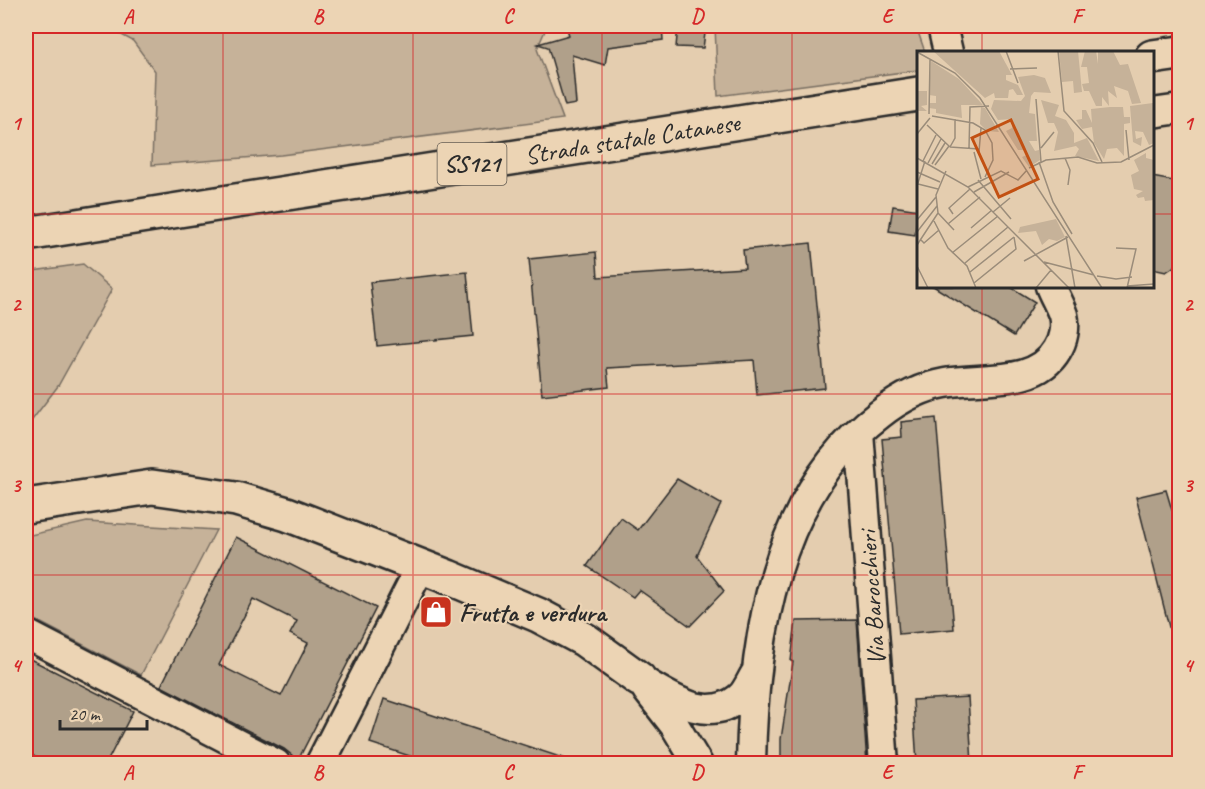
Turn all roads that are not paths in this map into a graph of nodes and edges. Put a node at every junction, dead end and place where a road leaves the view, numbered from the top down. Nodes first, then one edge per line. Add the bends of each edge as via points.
1 (942, 26) edge
2 (948, 51) edge
3 (1179, 53) edge
4 (1154, 57) edge
5 (917, 94) edge
6 (1179, 109) edge
7 (1154, 113) edge
8 (26, 234) edge
9 (1051, 288) edge
10 (859, 432) junction
11 (26, 506) edge
12 (421, 566) junction
13 (26, 634) edge
14 (755, 674) junction
15 (639, 679) junction
16 (709, 710) junction
17 (682, 737) junction
18 (751, 754) edge
19 (243, 756) edge
20 (276, 764) edge
21 (320, 764) edge
22 (698, 764) edge
23 (884, 764) edge

1 - 2 street
3 - 4 main road
5 - 8 main road, Strada statale Catanese / SS121
6 - 7 street
9 - 10 street via 1063,317 1063,341 1052,360 1021,375 944,383 923,390 880,413
10 - 14 street via 829,467 795,519 780,558
10 - 23 street, Via Barocchieri
11 - 12 main road via 152,487 236,499 287,514
12 - 15 main road via 538,615 585,640
12 - 21 street
13 - 19 street
14 - 16 street via 741,697
14 - 18 street
15 - 16 street via 684,705
15 - 17 street
16 - 17 street via 690,720
16 - 18 street via 738,727
17 - 22 street
19 - 20 street

